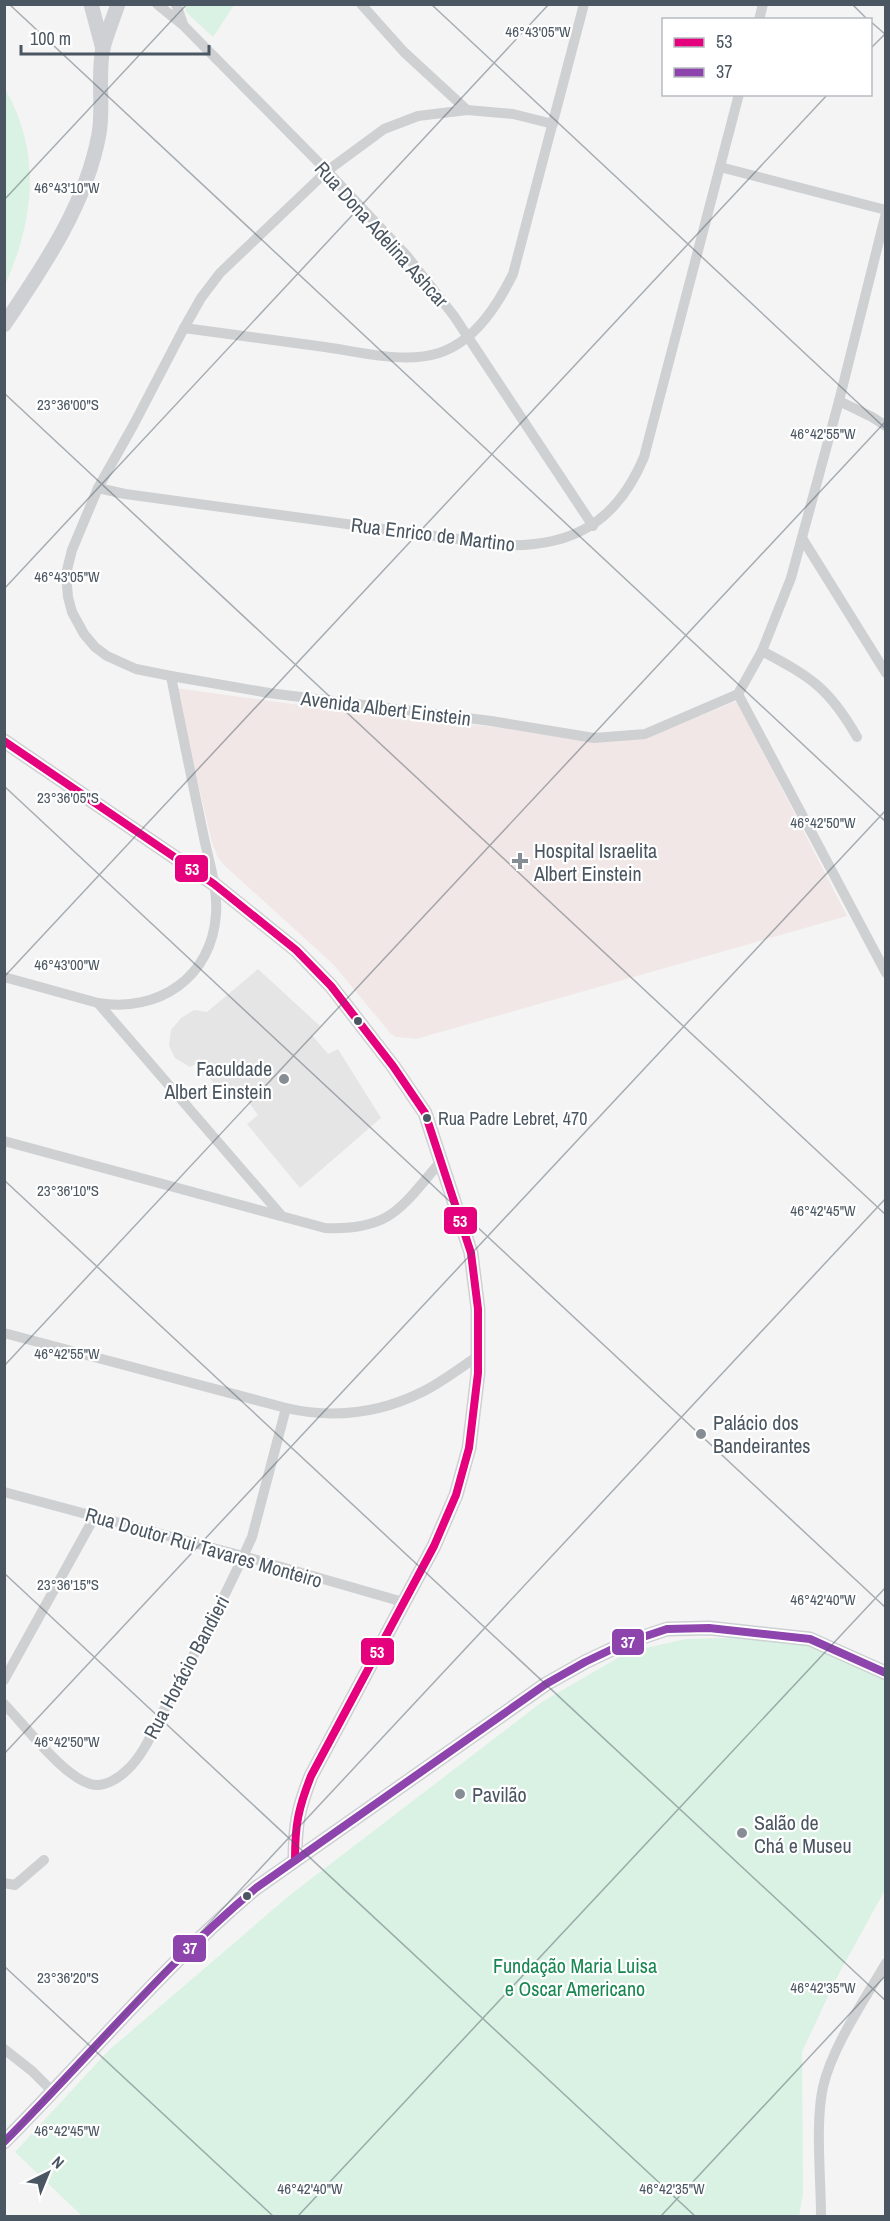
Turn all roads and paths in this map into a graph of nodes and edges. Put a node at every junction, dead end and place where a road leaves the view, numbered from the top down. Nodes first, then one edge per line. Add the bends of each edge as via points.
1 (92, 4) edge
2 (118, 4) edge
3 (157, 4) edge
4 (176, 4) edge
5 (361, 4) edge
6 (584, 4) edge
7 (183, 25) junction
8 (103, 49) junction
9 (738, 96) edge
10 (467, 110) junction
11 (554, 124) junction
12 (720, 167) junction
13 (327, 171) junction
14 (885, 211) edge
15 (4, 325) edge
16 (184, 328) junction
17 (467, 336) junction
18 (839, 401) junction
19 (885, 426) edge
20 (98, 488) junction
21 (593, 526) junction
22 (802, 538) junction
23 (762, 651) junction
24 (885, 673) edge
25 (171, 676) junction
26 (738, 694) junction
27 (857, 737) dead end
28 (4, 741) edge
29 (214, 884) junction
30 (885, 973) edge
31 (4, 977) edge
32 (98, 1003) junction
33 (4, 1141) edge
34 (442, 1160) junction
35 (281, 1215) junction
36 (4, 1333) edge
37 (478, 1356) junction
38 (286, 1408) junction
39 (4, 1492) edge
40 (95, 1516) junction
41 (243, 1556) junction
42 (403, 1602) junction
43 (885, 1672) edge
44 (4, 1680) edge
45 (4, 1704) edge
46 (295, 1830) junction
47 (326, 1839) junction
48 (44, 1860) dead end
49 (295, 1860) junction
50 (4, 1883) edge
51 (885, 1963) edge
52 (4, 2049) edge
53 (54, 2093) junction
54 (4, 2142) edge
55 (821, 2217) edge

1 - 8 main road
2 - 8 main road
3 - 7 street, Rua Dona Adelina Ashcar
4 - 7 street, Rua Dona Adelina Ashcar
5 - 10 street via 412,60
6 - 11 street
7 - 13 street, Rua Dona Adelina Ashcar
8 - 15 main road via 100,133 91,165 71,215 46,261
9 - 12 street, Rua Enrico de Martino
10 - 11 street, Avenida Albert Einstein via 513,114
10 - 13 street, Avenida Albert Einstein via 418,116 384,129
11 - 17 street via 513,274 484,321
12 - 14 street
12 - 21 street, Rua Enrico de Martino via 644,457 634,481
13 - 16 street, Avenida Albert Einstein via 220,273
13 - 17 street, Rua Dona Adelina Ashcar via 407,256
14 - 18 street
16 - 17 street via 401,357 440,352
16 - 20 street, Avenida Albert Einstein
17 - 21 street, Rua Dona Adelina Ashcar
18 - 19 street
18 - 22 street
20 - 21 street, Rua Enrico de Martino via 502,545 552,542
20 - 25 street, Avenida Albert Einstein via 66,574 72,612 84,634 107,656 136,669
22 - 23 street
22 - 24 street
23 - 26 street
23 - 27 street via 803,672 826,691
25 - 26 street, Avenida Albert Einstein via 594,738 645,734
25 - 29 street
26 - 30 street
28 - 29 main road
29 - 32 street via 217,898 213,936 193,974 153,1000 132,1005
29 - 34 main road via 296,950 332,986 425,1113
31 - 32 street
32 - 35 street
33 - 35 street
34 - 35 street via 399,1209 375,1224 325,1228
34 - 37 main road via 471,1253 478,1309
36 - 38 street
37 - 38 street via 425,1391 383,1408 332,1415
37 - 42 main road via 468,1448 456,1495
38 - 41 street, Rua Horácio Bandieri via 252,1537
39 - 40 street, Rua Doutor Rui Tavares Monteiro
40 - 41 street, Rua Doutor Rui Tavares Monteiro
40 - 44 street
41 - 42 street, Rua Doutor Rui Tavares Monteiro
41 - 45 street, Rua Horácio Bandieri via 140,1753 118,1778 96,1786 73,1776
42 - 46 main road via 311,1776
43 - 47 main road via 810,1639 710,1628 668,1629 625,1642 546,1684
46 - 47 main road via 309,1838
46 - 49 main road
47 - 49 main road
48 - 50 street via 15,1886
49 - 53 main road via 225,1914
51 - 55 street via 847,2031 824,2087 820,2112
52 - 53 street
53 - 54 main road

